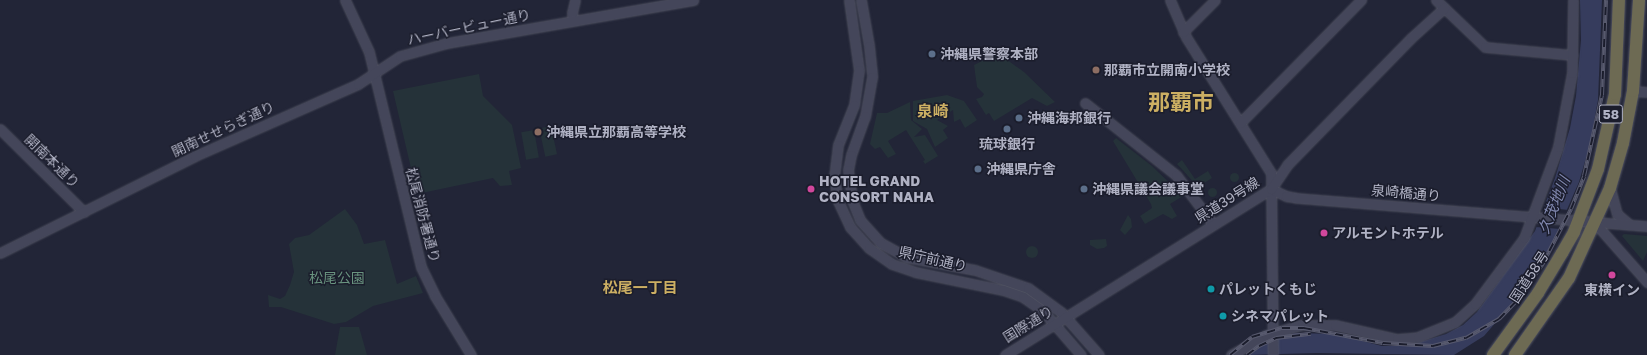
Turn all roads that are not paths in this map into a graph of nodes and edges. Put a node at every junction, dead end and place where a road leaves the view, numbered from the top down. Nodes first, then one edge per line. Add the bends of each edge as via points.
1 (345, 0) edge
2 (575, 0) edge
3 (693, 0) edge
4 (848, 0) edge
5 (861, 0) edge
6 (1170, 0) edge
7 (1215, 0) edge
8 (1361, 0) edge
9 (1436, 0) edge
10 (1572, 0) edge
11 (1619, 0) edge
12 (1639, 0) edge
13 (1444, 8) junction
14 (573, 21) junction
15 (1183, 32) junction
16 (1573, 55) junction
17 (374, 72) junction
18 (1632, 91) junction
19 (1647, 92) edge
20 (1085, 103) dead end
21 (1240, 123) junction
22 (0, 129) edge
23 (1610, 188) junction
24 (1272, 189) junction
25 (84, 212) junction
26 (1536, 217) junction
27 (1578, 221) junction
28 (1596, 223) junction
29 (1213, 224) junction
30 (1630, 224) junction
31 (1647, 226) edge
32 (0, 253) edge
33 (1647, 282) edge
34 (1066, 317) junction
35 (1056, 323) junction
36 (1273, 333) junction
37 (471, 355) edge
38 (1005, 355) edge
39 (1082, 355) edge
40 (1099, 355) edge
41 (1231, 355) edge
42 (1273, 355) edge
43 (1493, 355) edge
44 (1515, 355) edge

1 - 17 main road, 松尾消防署通り via 366,45
2 - 14 main road
3 - 14 main road, ハーバービュー通り
4 - 35 main road, 県庁前通り via 860,70 854,105 838,145 834,176 838,202 850,227 869,248 892,264 1014,294 1037,306
5 - 34 main road, 県庁前通り via 872,77 866,109 848,170 852,200 860,220 878,240 900,255 975,270 1017,283 1046,299
6 - 15 main road
7 - 15 main road
8 - 21 main road
9 - 13 main road
10 - 16 main road
11 - 27 highway, 国道58号 / 58 via 1615,94 1598,168
12 - 18 highway, 58
13 - 16 main road via 1485,48
13 - 24 main road, 県道39号線 via 1411,38 1287,165
14 - 17 main road, ハーバービュー通り via 423,49 395,58
15 - 21 main road
16 - 26 main road via 1561,134
17 - 25 main road, 開南せせらぎ通り via 358,84 221,144
17 - 37 main road, 松尾消防署通り via 421,267 438,301
18 - 19 main road
18 - 23 highway, 58 via 1623,143
20 - 29 main road via 1176,174
21 - 24 main road via 1269,169
22 - 25 main road, 開南本通り
23 - 28 highway, 58
23 - 30 main road via 1615,210
24 - 26 main road, 泉崎橋通り via 1297,198
24 - 29 main road, 県道39号線
24 - 36 main road
25 - 32 main road, 開南せせらぎ通り
26 - 27 main road, 泉崎橋通り
26 - 36 main road via 1524,238 1475,304 1442,330 1418,337 1396,339 1335,325 1319,324 1302,325
27 - 28 main road
27 - 43 highway, 国道58号 / 58 via 1538,293
28 - 30 main road
28 - 33 main road
28 - 44 highway, 58 via 1569,278
29 - 34 main road, 県道39号線
30 - 31 main road
34 - 35 main road, 国際通り
34 - 40 main road, 県庁前通り
35 - 38 main road, 国際通り
35 - 39 main road, 県庁前通り
36 - 41 main road via 1247,344
36 - 42 main road

